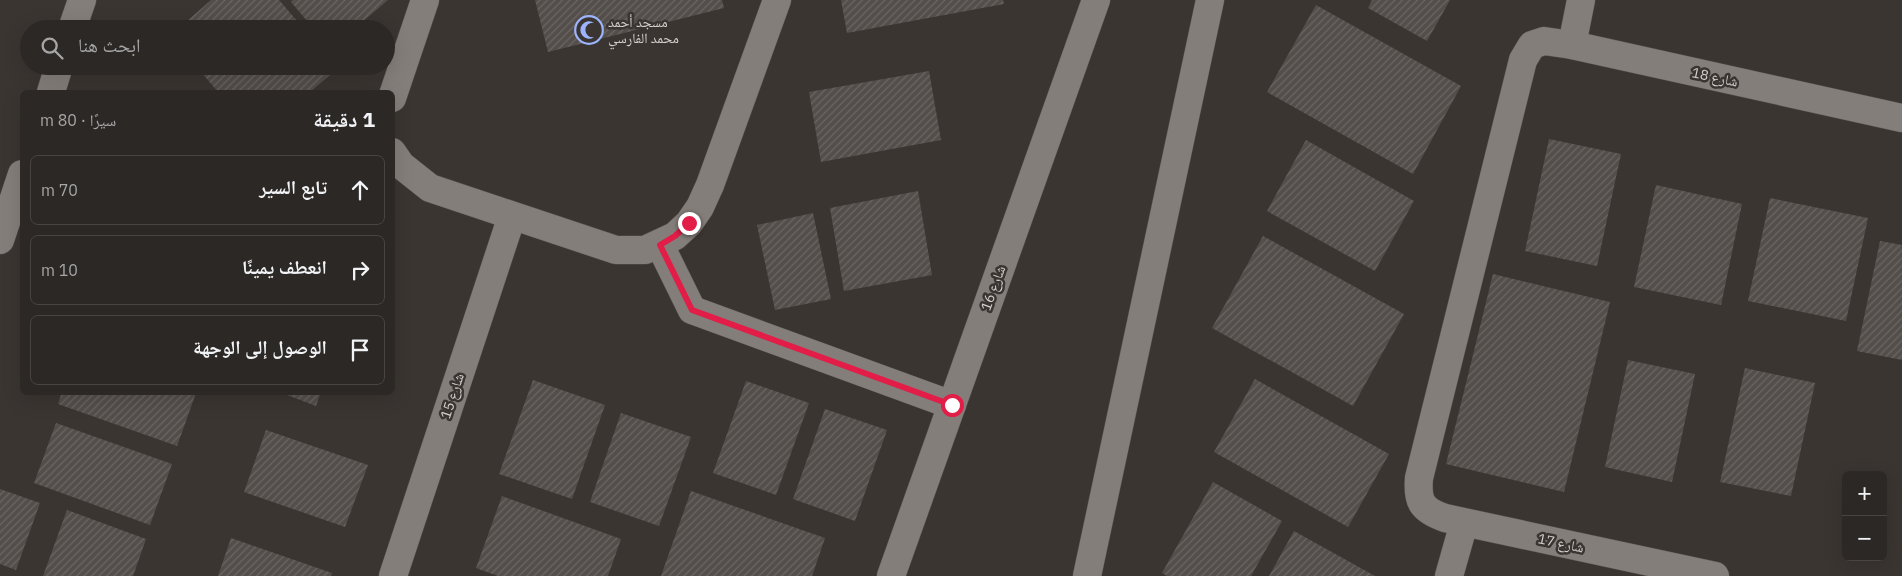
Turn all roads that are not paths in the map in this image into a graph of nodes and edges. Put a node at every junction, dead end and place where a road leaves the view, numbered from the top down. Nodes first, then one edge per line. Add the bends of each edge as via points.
1 (82, 0) edge
2 (425, 0) edge
3 (777, 0) edge
4 (1096, 0) edge
5 (1210, 0) edge
6 (1581, 0) edge
7 (75, 20) edge
8 (1572, 45) junction
9 (57, 75) edge
10 (51, 90) edge
11 (395, 90) edge
12 (1902, 118) edge
13 (395, 156) edge
14 (20, 180) edge
15 (512, 216) junction
16 (0, 240) edge
17 (660, 245) junction
18 (952, 405) junction
19 (1464, 523) junction
20 (393, 576) edge
21 (891, 576) edge
22 (1087, 576) edge
23 (1449, 576) edge
24 (1713, 576) edge

1 - 7 street
2 - 11 street
3 - 17 street via 700,207 689,223
4 - 18 street, شارع 16
5 - 22 street
6 - 8 street
8 - 12 street, شارع 18
8 - 19 street, شارع 18 via 1539,42 1532,45 1523,60 1419,478 1421,503 1431,513
9 - 10 street
13 - 15 street via 430,188
14 - 16 street
15 - 17 street via 616,250 645,250
15 - 20 street, شارع 15
17 - 18 street via 692,310
18 - 21 street, شارع 16
19 - 23 street
19 - 24 street, شارع 17

